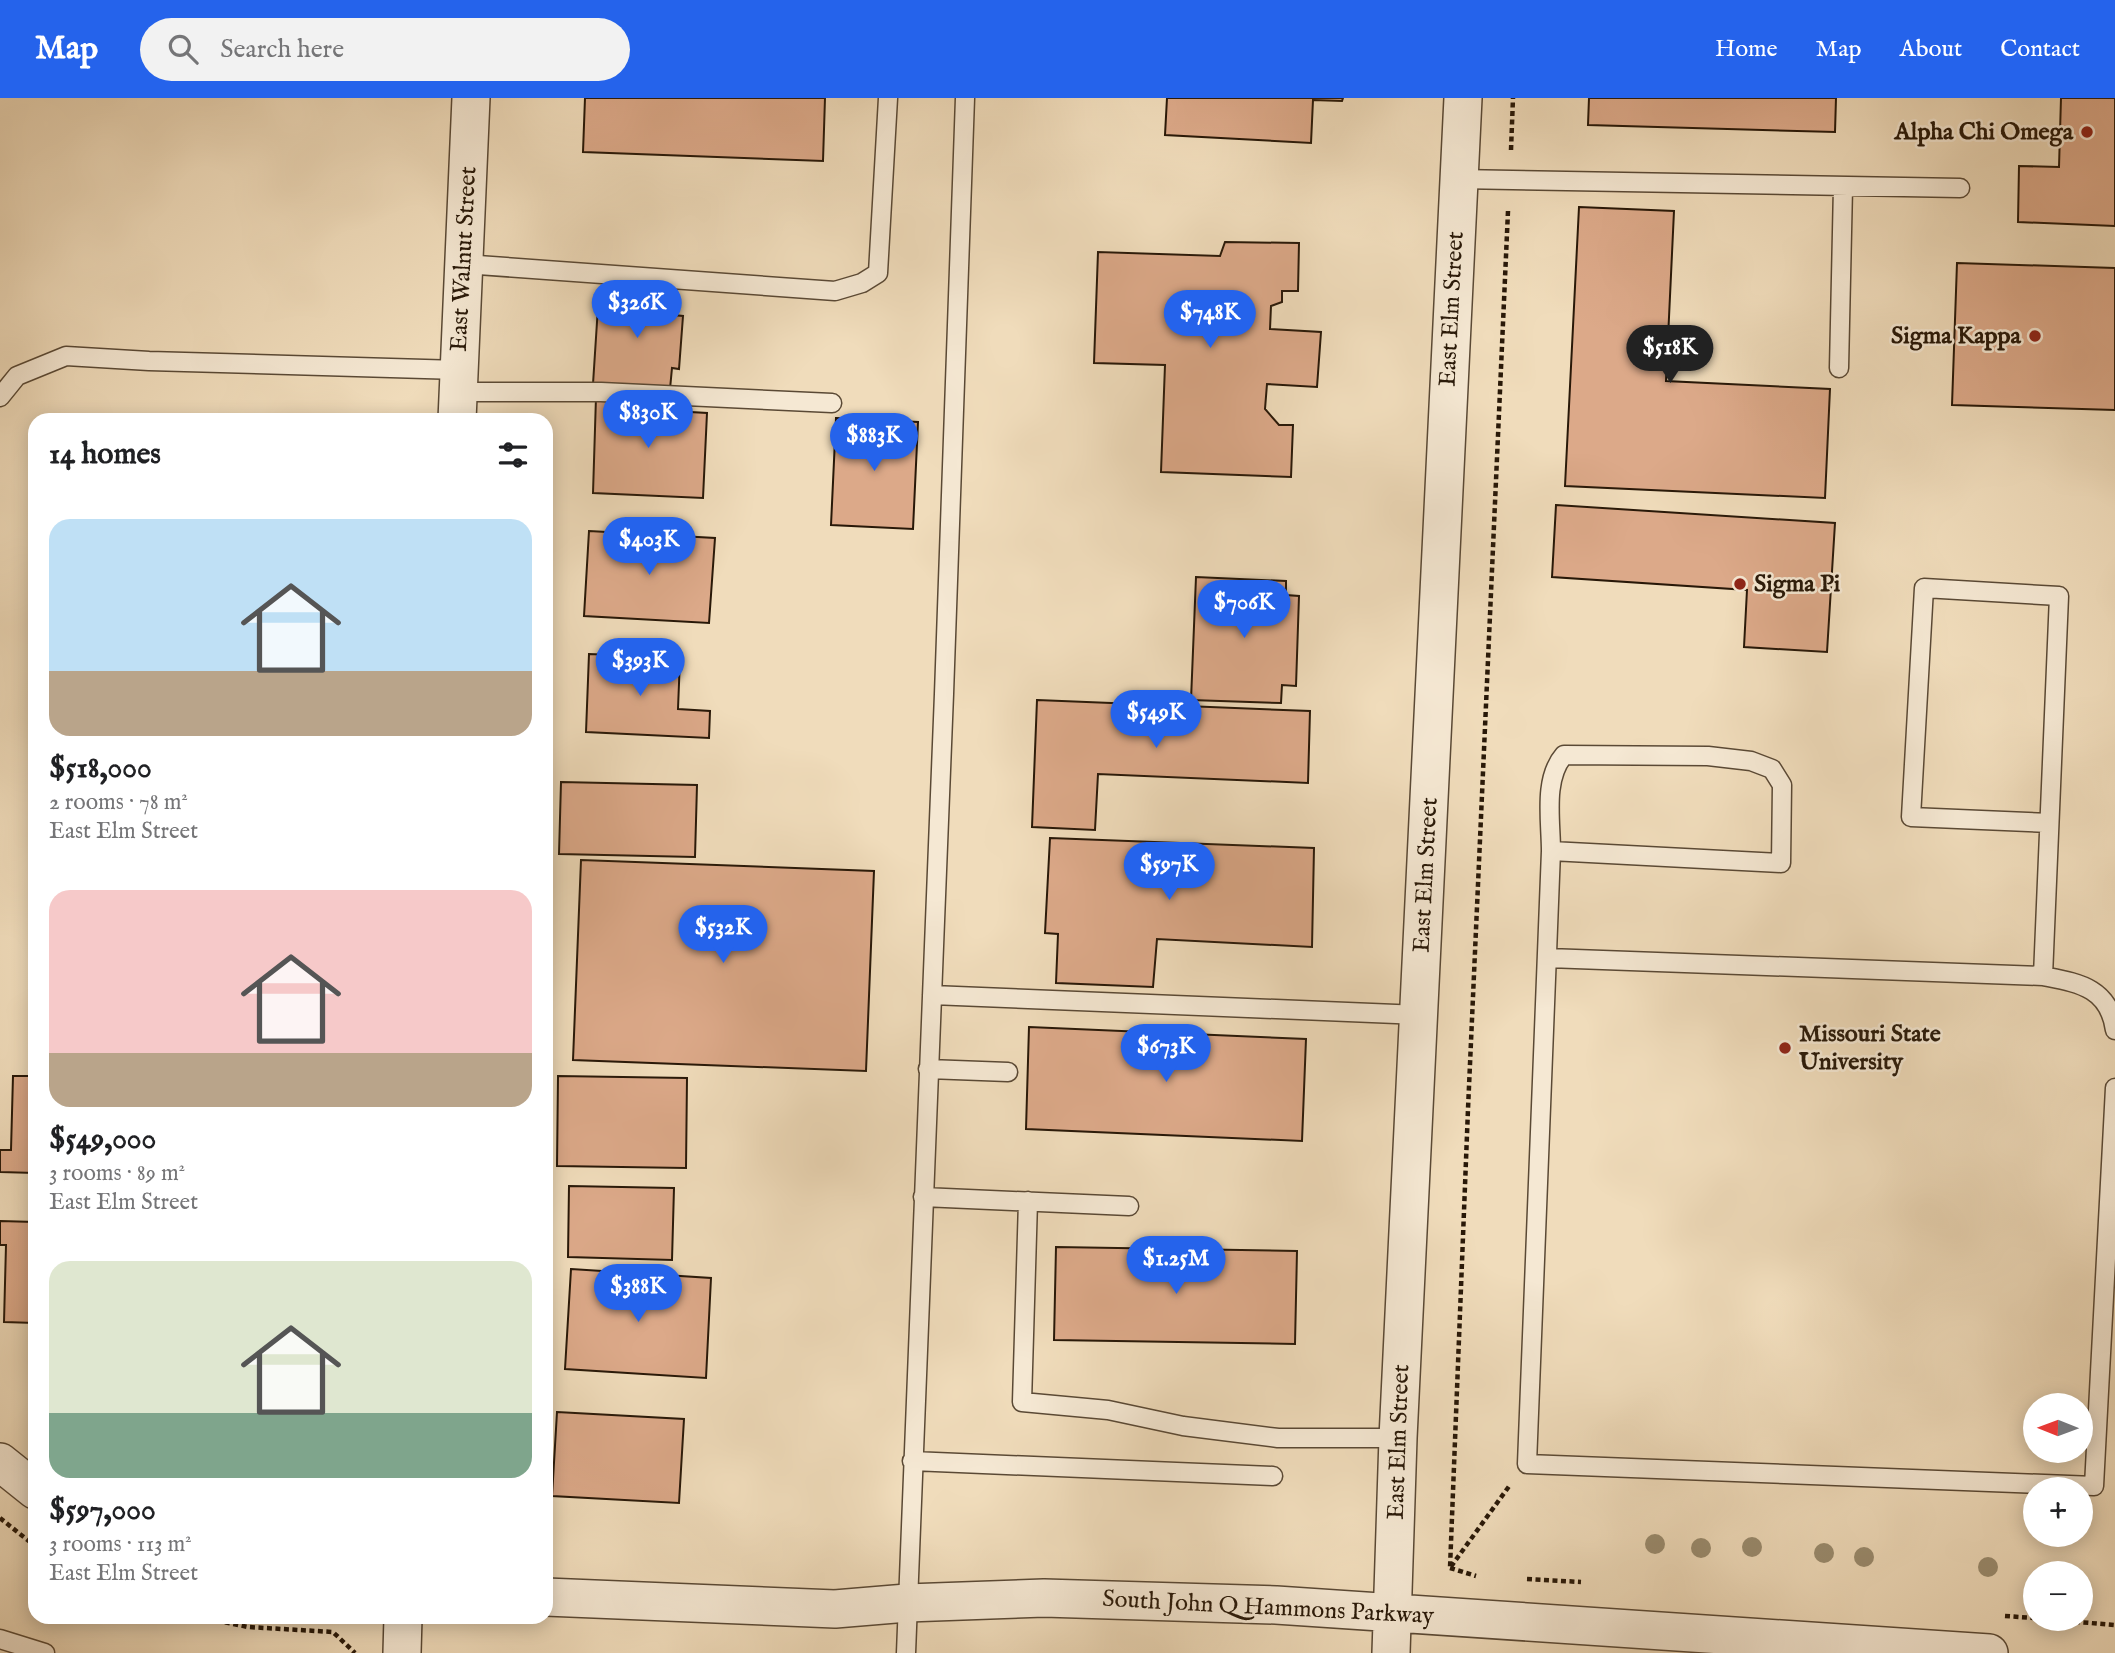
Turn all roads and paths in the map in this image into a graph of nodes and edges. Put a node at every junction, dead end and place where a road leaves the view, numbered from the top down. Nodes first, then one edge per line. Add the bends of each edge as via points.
1 (471, 98) edge
2 (888, 98) edge
3 (965, 98) edge
4 (1462, 98) edge
5 (1513, 98) edge
6 (1458, 179) junction
7 (1509, 180) junction
8 (1843, 187) junction
9 (1960, 188) dead end
10 (464, 264) junction
11 (1839, 368) dead end
12 (458, 394) edge
13 (0, 397) edge
14 (832, 403) dead end
15 (2049, 823) junction
16 (1552, 851) junction
17 (1548, 958) junction
18 (2043, 976) junction
19 (932, 995) junction
20 (1420, 1015) junction
21 (2115, 1030) edge
22 (928, 1069) junction
23 (1008, 1072) dead end
24 (2115, 1088) edge
25 (923, 1197) junction
26 (1028, 1201) junction
27 (1129, 1206) dead end
28 (1398, 1438) junction
29 (912, 1461) junction
30 (0, 1462) edge
31 (1273, 1476) dead end
32 (1514, 1480) dead end
33 (28, 1484) edge
34 (0, 1517) edge
35 (28, 1540) edge
36 (553, 1597) edge
37 (906, 1603) junction
38 (1393, 1613) junction
39 (2093, 1623) edge
40 (234, 1624) edge
41 (404, 1624) edge
42 (2115, 1625) edge
43 (0, 1639) edge
44 (45, 1653) edge
45 (355, 1653) edge
46 (402, 1653) edge
47 (906, 1653) edge
48 (1391, 1653) edge
49 (1989, 1653) edge

1 - 10 street, East Walnut Street
2 - 10 lane via 878,273 862,284 835,291
3 - 19 lane
4 - 6 street, East Elm Street
5 - 7 path
6 - 7 lane
6 - 20 street, East Elm Street
7 - 8 lane
7 - 32 path via 1450,1568
8 - 9 lane
8 - 11 lane
10 - 12 street, East Walnut Street
12 - 13 lane via 66,356 17,376
12 - 14 lane via 601,392
15 - 15 lane via 2059,596 1924,588 1912,817
15 - 18 lane
16 - 16 lane via 1781,863 1782,785 1772,769 1751,761 1708,756 1563,755 1551,785
16 - 17 lane
17 - 18 lane
17 - 24 lane via 1527,1464 2094,1486
18 - 21 lane via 2084,984 2101,997 2113,1015
19 - 20 lane
19 - 22 lane
20 - 28 street, East Elm Street
22 - 23 lane
22 - 25 lane
25 - 26 lane
25 - 29 lane
26 - 27 lane
26 - 28 lane via 1022,1402 1108,1410 1278,1438
28 - 38 street, East Elm Street
29 - 31 lane
29 - 37 lane
30 - 33 street
34 - 35 path
36 - 37 street, South John Q Hammons Parkway via 835,1609
37 - 38 street, South John Q Hammons Parkway via 1160,1600
37 - 47 lane
38 - 48 street, East Elm Street
38 - 49 street, South John Q Hammons Parkway
39 - 42 path
40 - 45 path via 333,1632
41 - 46 street
43 - 44 lane

